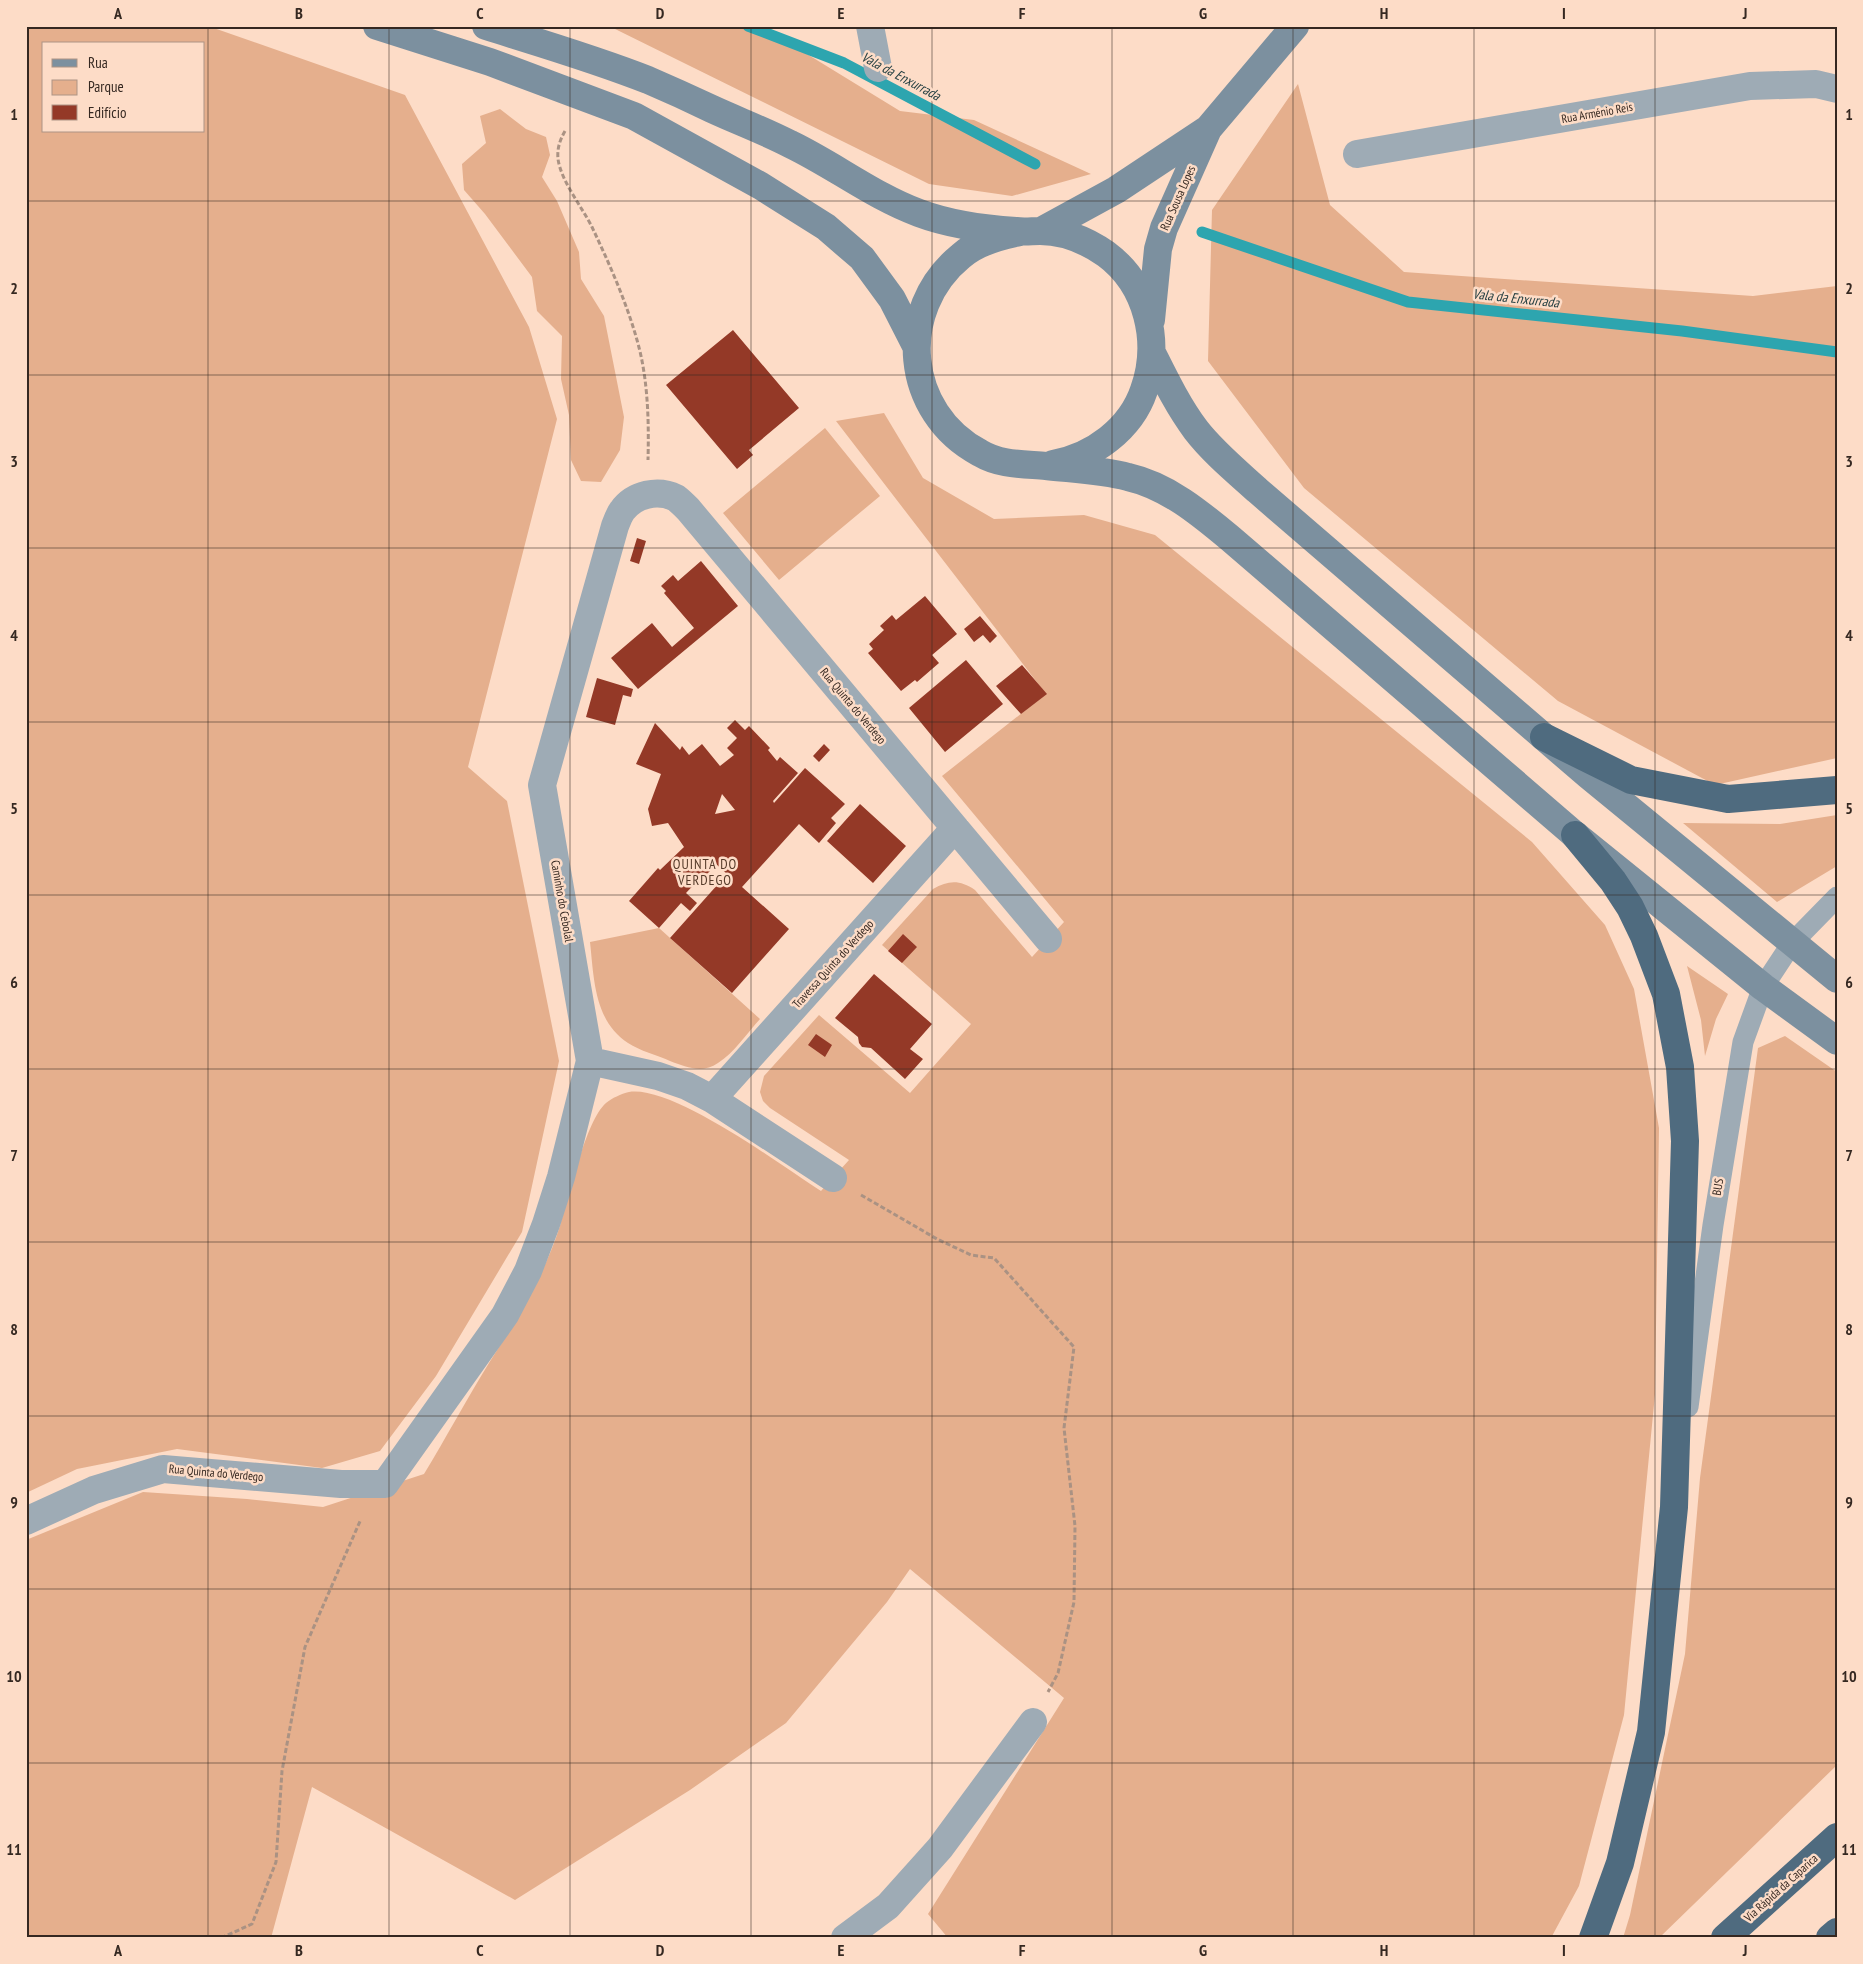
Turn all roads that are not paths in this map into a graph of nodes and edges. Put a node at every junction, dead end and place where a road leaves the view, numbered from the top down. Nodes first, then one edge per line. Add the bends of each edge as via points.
1 (377, 26) edge
2 (486, 26) edge
3 (870, 26) edge
4 (1295, 26) edge
5 (878, 68) dead end
6 (1837, 90) edge
7 (1208, 129) junction
8 (1357, 154) dead end
9 (1030, 231) junction
10 (1151, 341) junction
11 (916, 346) junction
12 (1044, 466) junction
13 (647, 494) joint
14 (1544, 737) junction
15 (1837, 790) edge
16 (955, 828) junction
17 (1575, 835) junction
18 (1837, 897) edge
19 (1048, 939) dead end
20 (1792, 943) junction
21 (1837, 978) edge
22 (1763, 987) junction
23 (1837, 1041) edge
24 (590, 1061) junction
25 (712, 1099) junction
26 (833, 1178) road end
27 (1674, 1507) junction
28 (26, 1521) edge
29 (1033, 1722) road end
30 (1837, 1837) edge
31 (1837, 1932) edge
32 (845, 1938) edge
33 (1593, 1938) edge
34 (1725, 1938) edge
35 (1830, 1938) edge

1 - 11 main road via 490,62 634,116 762,186 826,227 862,258 892,299
2 - 9 main road via 648,80 791,144 918,213 970,227
3 - 5 street
4 - 7 main road, Rua Sousa Lopes
6 - 8 street, Rua Arménio Reis via 1816,84 1750,86
7 - 9 main road, Rua Sousa Lopes via 1116,190
7 - 10 main road, Rua Sousa Lopes via 1164,228 1158,249
9 - 10 main road via 1076,238 1120,267 1140,296
9 - 11 main road via 999,236 980,244 947,269 925,305 918,325
10 - 12 main road, Rua Sousa Lopes via 1149,374 1143,394 1120,430 1085,454
10 - 14 main road via 1185,415 1210,446
11 - 12 main road via 923,389 932,409 946,427 980,454 1022,466
12 - 17 main road via 1129,477 1155,486 1185,504 1271,572
13 - 16 street, Rua Quinta do Verdego via 677,499 688,509
13 - 24 street, Caminho do Cebolal via 632,500 616,526 542,785
14 - 15 highway via 1631,780 1728,799
14 - 20 main road
16 - 19 street, Rua Quinta do Verdego
16 - 25 street, Travessa Quinta do Verdego
17 - 22 main road
17 - 27 highway via 1612,880 1644,936 1666,994 1680,1067 1685,1141
18 - 20 lane, BUS
20 - 21 main road
20 - 22 lane, BUS
22 - 23 main road
22 - 27 lane, BUS via 1743,1042 1730,1115
24 - 25 street via 658,1076
24 - 28 street, Rua Quinta do Verdego via 561,1177 528,1271 505,1315 385,1484 342,1484 162,1469 94,1490
25 - 26 street
27 - 33 highway via 1650,1732 1620,1863
29 - 32 street via 940,1848 888,1906
30 - 34 highway, Via Rápida da Caparica
31 - 35 highway

